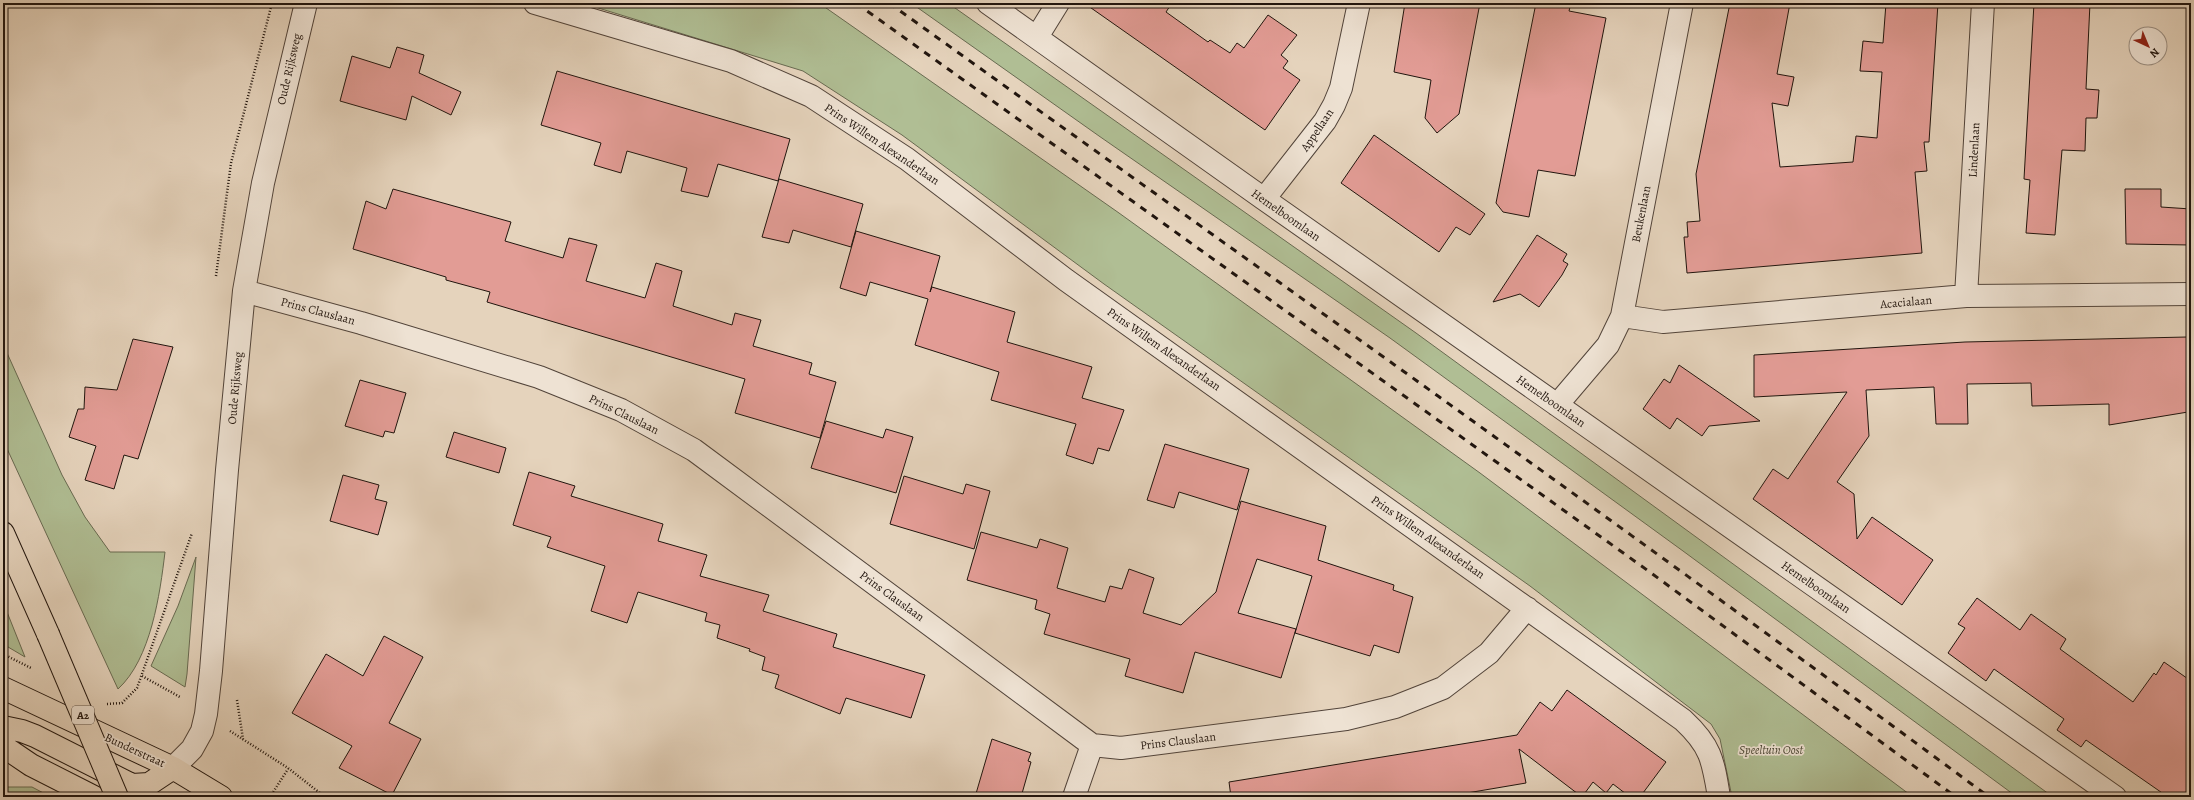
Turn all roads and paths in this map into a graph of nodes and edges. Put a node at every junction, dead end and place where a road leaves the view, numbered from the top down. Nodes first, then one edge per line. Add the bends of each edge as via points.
1 (306, 3) edge
2 (535, 3) edge
3 (988, 3) edge
4 (1058, 3) edge
5 (1359, 3) edge
6 (1682, 3) edge
7 (1982, 3) edge
8 (1037, 37) junction
9 (1264, 200) junction
10 (244, 291) junction
11 (2191, 294) edge
12 (1966, 296) junction
13 (1622, 316) junction
14 (1557, 405) junction
15 (3, 533) edge
16 (1527, 608) junction
17 (3, 688) edge
18 (236, 696) dead end
19 (3, 727) edge
20 (1092, 745) junction
21 (3, 746) edge
22 (173, 768) junction
23 (288, 768) junction
24 (94, 797) edge
25 (118, 797) edge
26 (221, 797) edge
27 (270, 797) edge
28 (325, 797) edge
29 (1074, 797) edge
30 (1719, 797) edge
31 (2115, 797) edge

1 - 10 street, Oude Rijksweg via 263,183
2 - 16 street, Prins Willem Alexanderlaan via 731,61 811,96 908,159 1066,280
3 - 8 street, Hemelboomlaan
4 - 8 street
5 - 9 street, Appellaan via 1342,88 1334,105 1317,133
6 - 13 street, Beukenlaan
7 - 12 street, Lindenlaan
8 - 9 street, Hemelboomlaan
9 - 14 street, Hemelboomlaan
10 - 20 street, Prins Clauslaan via 361,323 539,377 621,410 694,450
10 - 22 street, Oude Rijksweg via 212,671 206,714 202,731 192,749
11 - 12 street, Acacialaan
12 - 13 street, Acacialaan via 1663,322
13 - 14 street, Beukenlaan via 1608,345
14 - 31 street, Hemelboomlaan
15 - 25 main road, A2, bridge
16 - 20 street, Prins Clauslaan via 1489,653 1443,688 1395,708 1346,719 1122,748
16 - 30 street, Prins Willem Alexanderlaan via 1694,730 1711,756
17 - 22 main road, Bunderstraat
18 - 23 path via 243,739
19 - 22 main road via 35,736 132,785 150,784
20 - 29 street
21 - 24 main road via 31,765
22 - 26 main road, Bunderstraat
23 - 27 path
23 - 28 path

